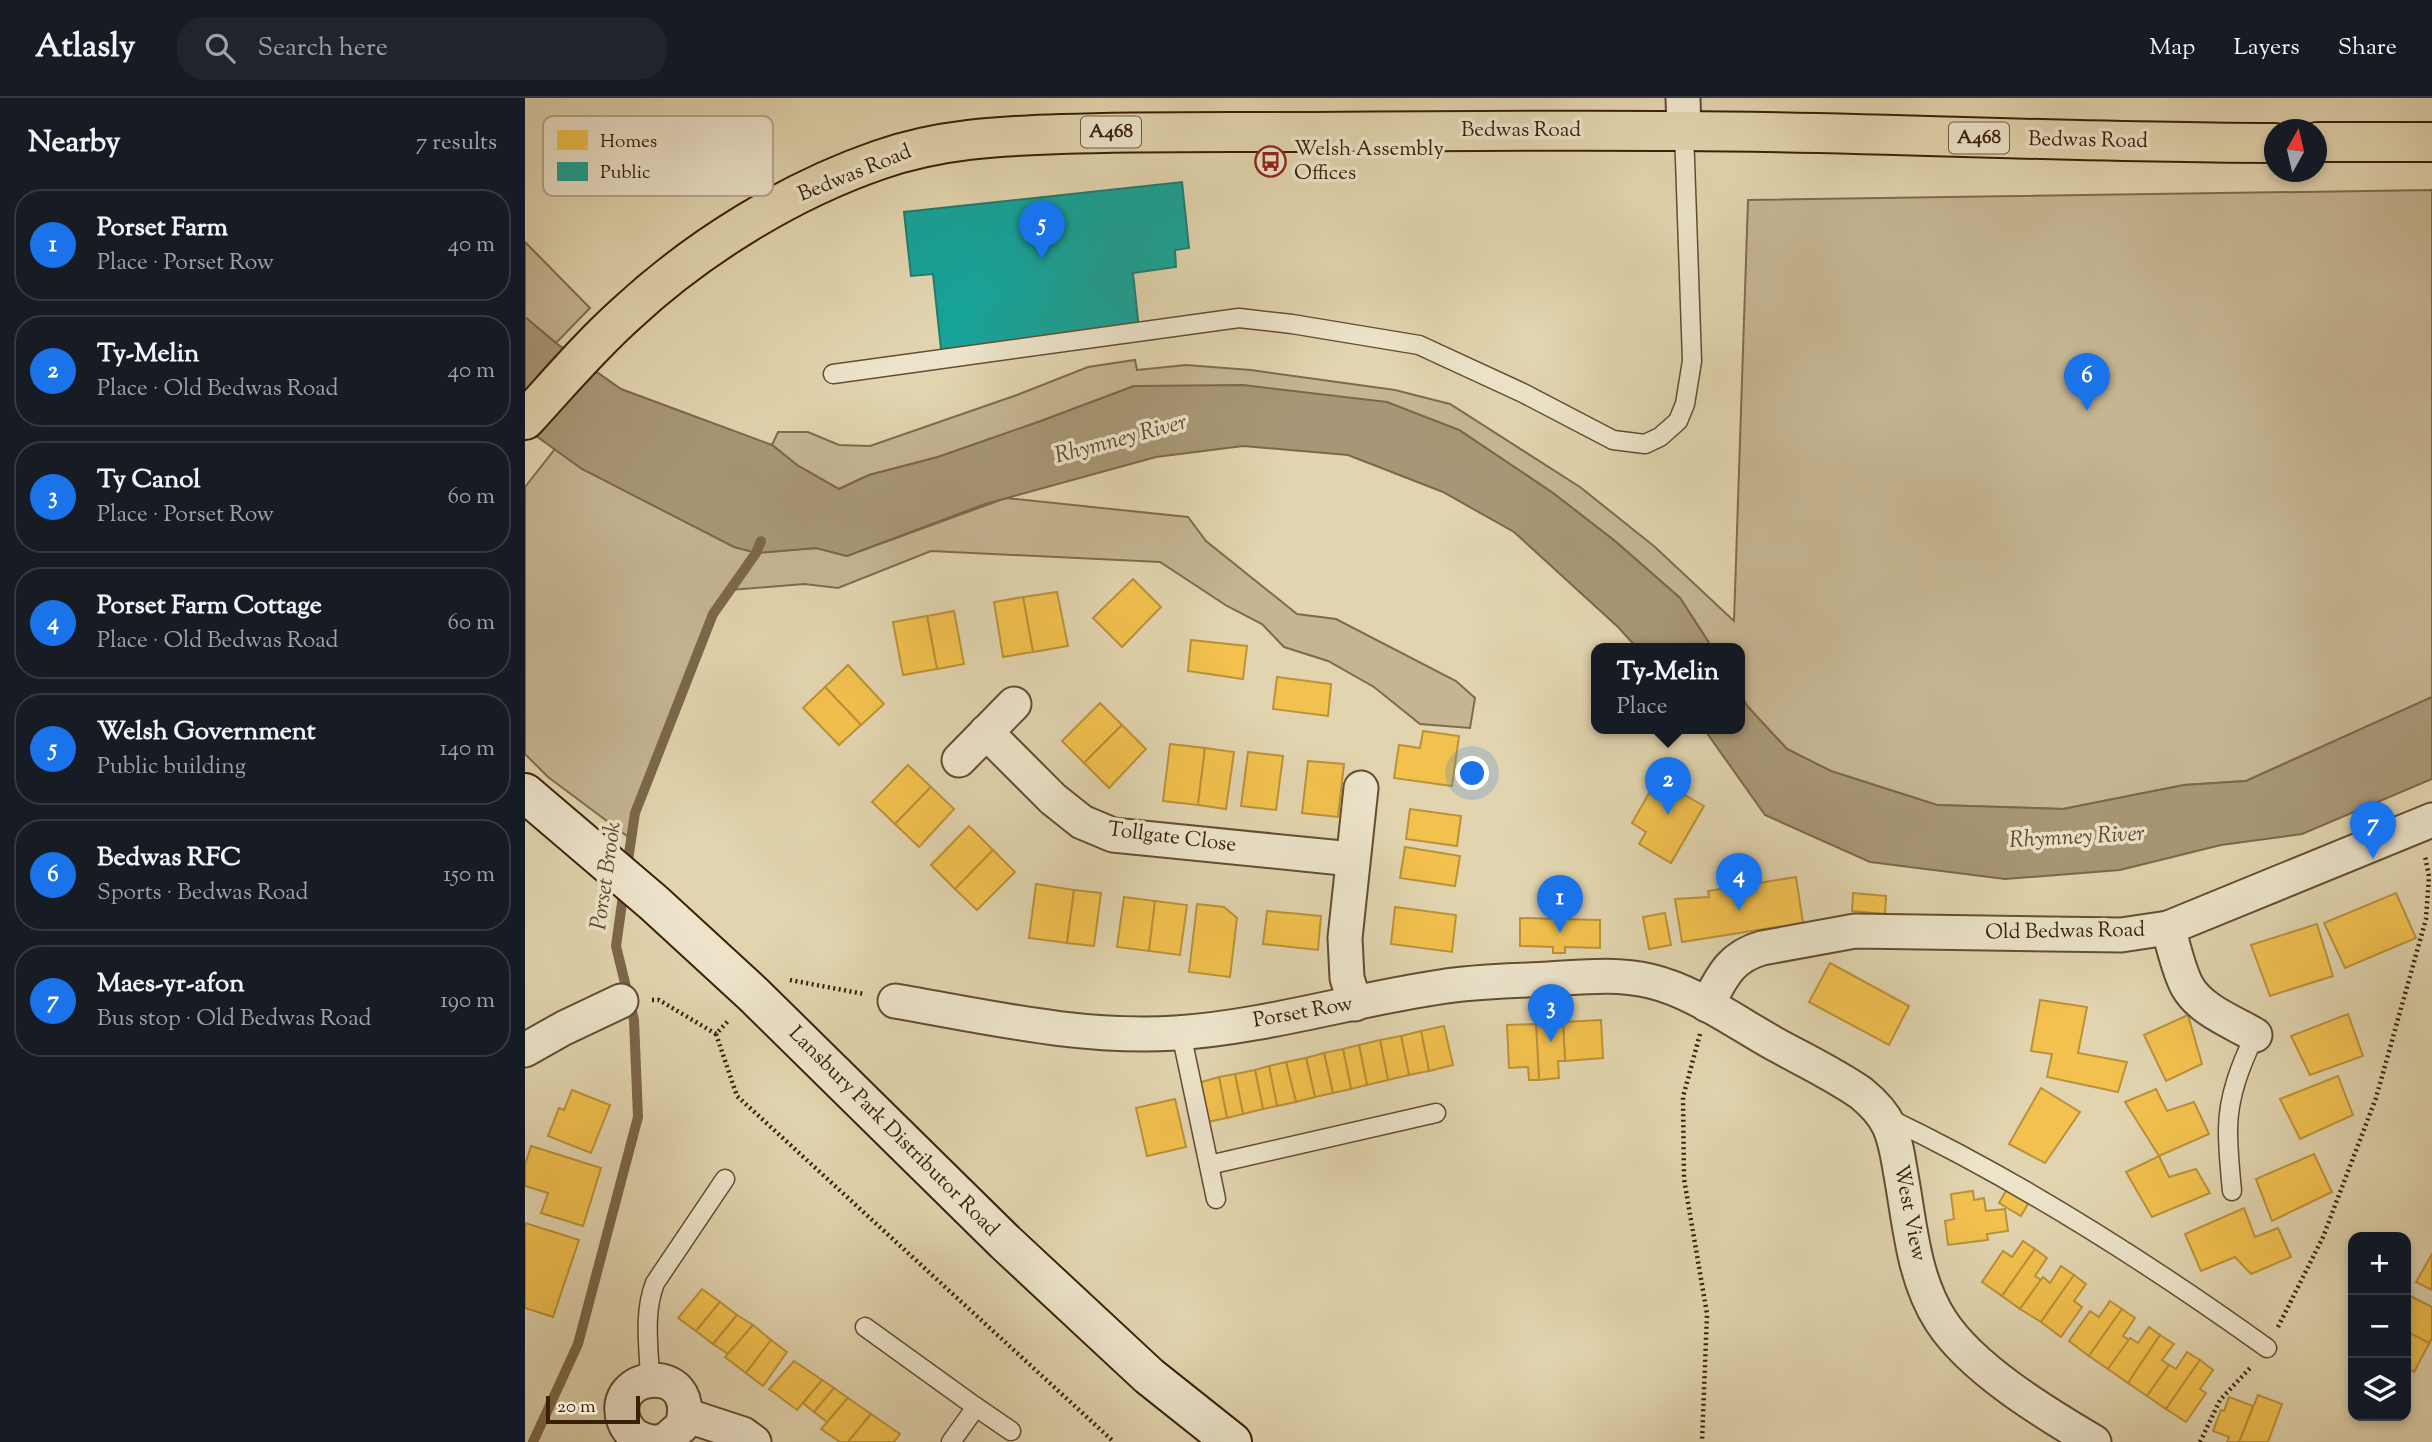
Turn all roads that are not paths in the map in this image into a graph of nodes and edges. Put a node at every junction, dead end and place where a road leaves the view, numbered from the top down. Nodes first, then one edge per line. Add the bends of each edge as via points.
1 (1684, 114) edge
2 (2327, 142) edge
3 (2432, 142) edge
4 (2264, 143) edge
5 (833, 374) dead end
6 (525, 420) edge
7 (1014, 704) dead end
8 (986, 732) junction
9 (959, 760) dead end
10 (1361, 788) dead end
11 (525, 793) edge
12 (540, 815) edge
13 (2425, 823) edge
14 (1352, 859) junction
15 (2168, 928) junction
16 (621, 1001) dead end
17 (895, 1001) dead end
18 (1355, 1004) junction
19 (1707, 1005) junction
20 (1181, 1033) junction
21 (2255, 1035) joint
22 (525, 1051) edge
23 (1436, 1113) dead end
24 (1884, 1117) junction
25 (1209, 1165) junction
26 (725, 1179) dead end
27 (2232, 1191) dead end
28 (1216, 1199) dead end
29 (865, 1327) dead end
30 (2267, 1348) road end
31 (650, 1379) junction
32 (976, 1407) junction
33 (685, 1415) junction
34 (1011, 1431) dead end
35 (655, 1442) edge
36 (754, 1442) edge
37 (951, 1442) edge
38 (1232, 1442) edge
39 (2094, 1442) edge

1 - 4 main road, Bedwas Road / A468 via 2159,143
1 - 5 lane via 1692,361 1678,421 1645,444 1613,440 1419,345 1239,318
1 - 6 main road, Bedwas Road / A468 via 1108,132 972,139 924,147 839,175 763,214 658,286 597,341
2 - 3 main road
7 - 8 street
8 - 9 street
8 - 14 street, Tollgate Close via 1053,800 1082,822 1113,835
10 - 14 street
11 - 12 street, Lansbury Park Distributor Road
12 - 38 street, Lansbury Park Distributor Road via 654,903 1149,1376
13 - 15 street, Old Bedwas Road
14 - 18 street via 1345,957
15 - 19 street, Old Bedwas Road via 2121,935 1843,933 1748,952 1730,966
15 - 21 street via 2193,995
16 - 22 street
17 - 20 street, Porset Row via 1054,1029
18 - 19 street, Porset Row via 1440,987 1611,975 1651,981
18 - 20 street, Porset Row
19 - 24 street, West View via 1854,1089
20 - 25 lane
21 - 27 lane via 2239,1068 2231,1101
23 - 25 lane
24 - 30 lane via 2059,1210 2192,1294
24 - 39 street, West View via 1894,1138 1915,1258 1941,1321 1981,1364
25 - 28 lane
26 - 31 lane via 650,1294
29 - 32 lane
31 - 33 street via 674,1386 685,1404
31 - 35 street via 628,1392 622,1411 628,1430
32 - 34 lane
32 - 37 lane
33 - 35 street via 675,1434
33 - 36 street

